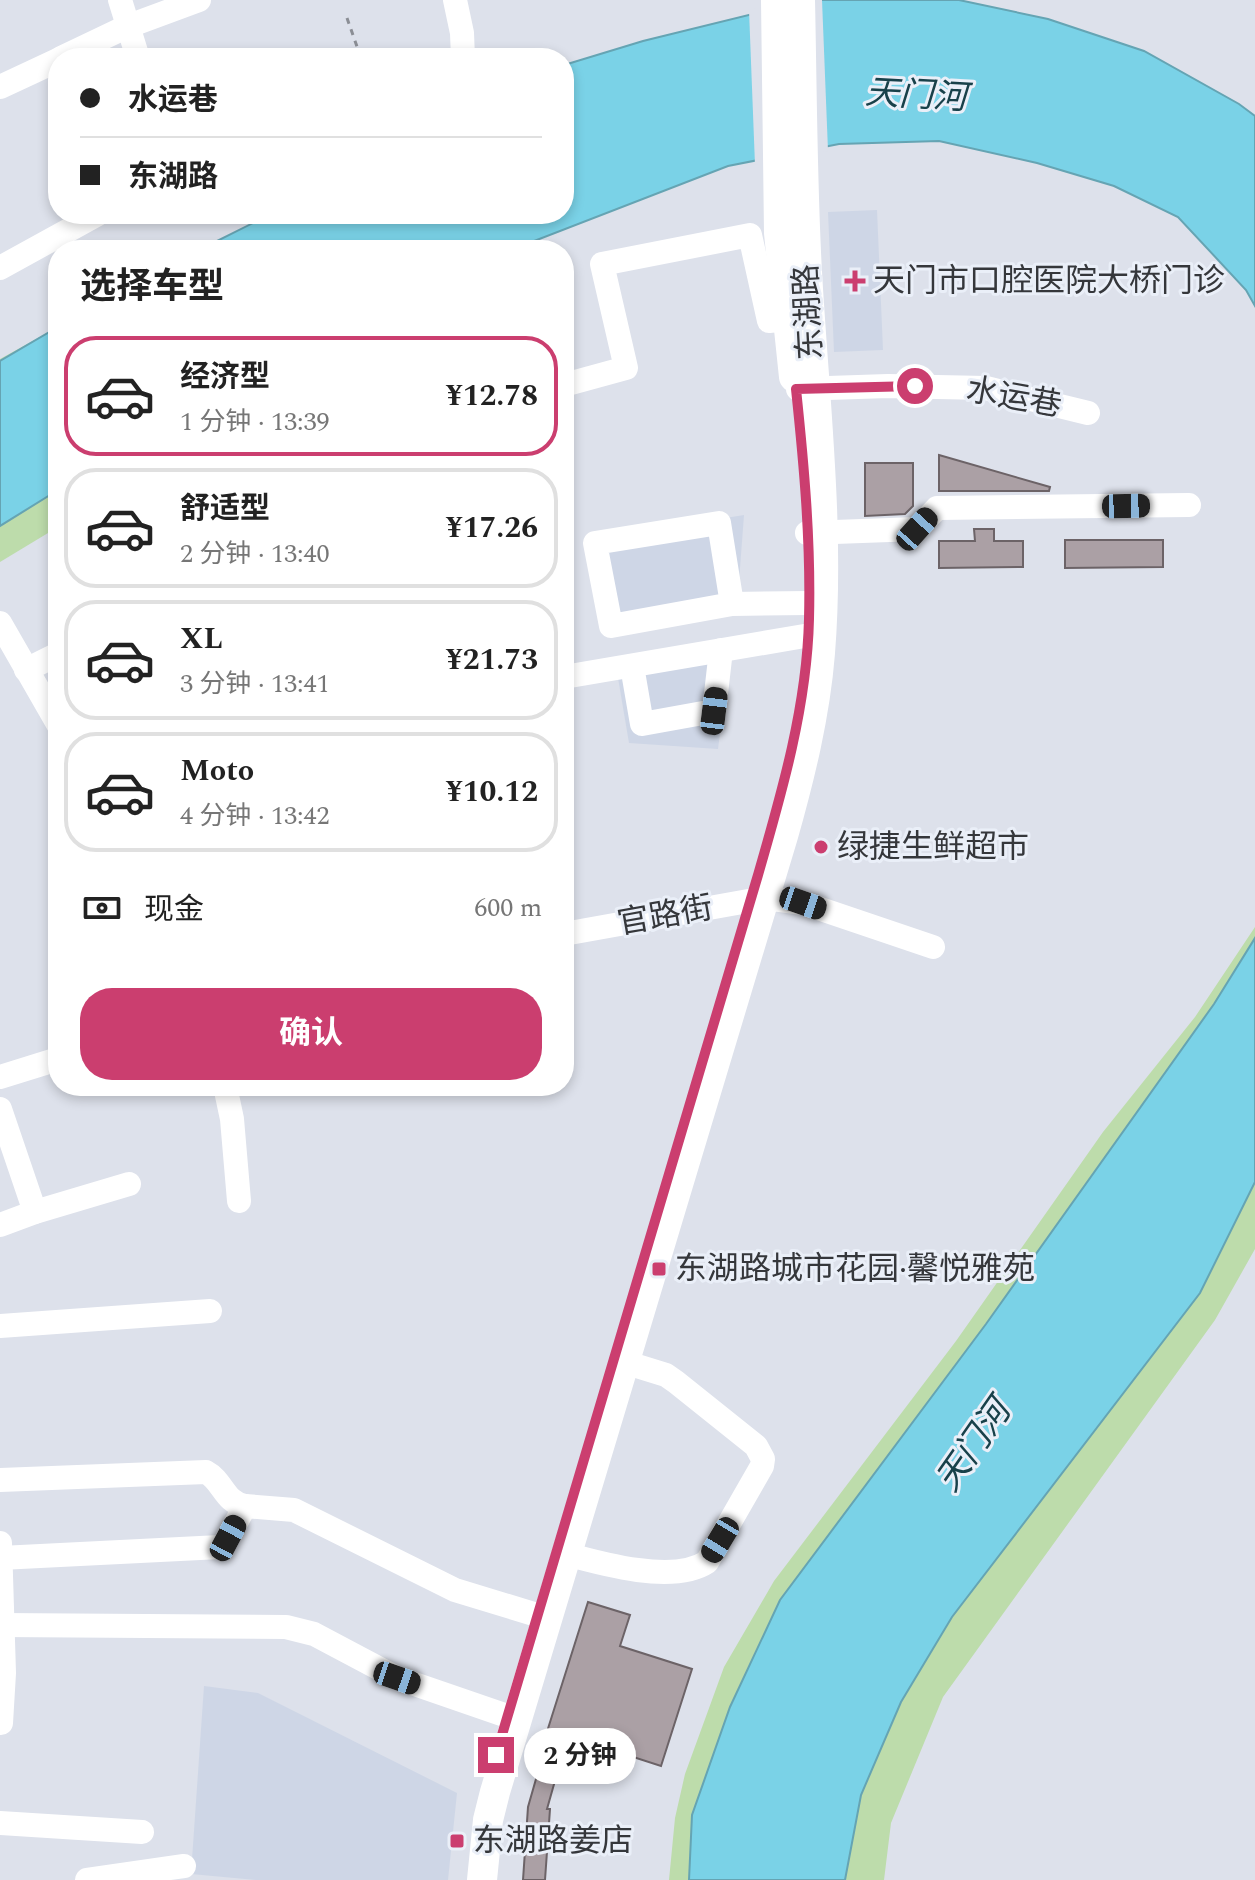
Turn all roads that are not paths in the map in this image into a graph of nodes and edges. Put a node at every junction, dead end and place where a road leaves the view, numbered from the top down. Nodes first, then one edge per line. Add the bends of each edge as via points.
1 (120, 0) edge
2 (199, 0) edge
3 (455, 0) edge
4 (776, 0) edge
5 (800, 0) edge
6 (126, 27) junction
7 (83, 48) edge
8 (134, 48) edge
9 (463, 48) edge
10 (48, 65) edge
11 (0, 87) edge
12 (80, 224) edge
13 (792, 233) junction
14 (51, 240) edge
15 (48, 242) edge
16 (0, 268) edge
17 (788, 319) junction
18 (574, 382) edge
19 (805, 388) junction
20 (1088, 413) dead end
21 (1189, 505) dead end
22 (814, 532) junction
23 (809, 603) junction
24 (732, 604) junction
25 (0, 623) edge
26 (815, 634) junction
27 (721, 650) junction
28 (48, 659) edge
29 (632, 666) junction
30 (26, 670) junction
31 (574, 675) edge
32 (48, 707) edge
33 (758, 899) junction
34 (574, 932) edge
35 (933, 947) dead end
36 (48, 1062) edge
37 (0, 1077) edge
38 (227, 1096) edge
39 (0, 1109) edge
40 (129, 1184) dead end
41 (239, 1201) dead end
42 (35, 1212) junction
43 (0, 1225) edge
44 (210, 1311) dead end
45 (0, 1326) edge
46 (624, 1362) junction
47 (0, 1480) edge
48 (245, 1506) junction
49 (0, 1543) edge
50 (566, 1554) junction
51 (0, 1558) edge
52 (537, 1615) junction
53 (1, 1625) edge
54 (507, 1716) junction
55 (0, 1723) edge
56 (0, 1731) edge
57 (0, 1823) edge
58 (142, 1832) dead end
59 (184, 1866) dead end
60 (87, 1880) edge
61 (473, 1880) edge
62 (482, 1880) edge

1 - 6 street
2 - 6 street
3 - 9 street
4 - 13 main road
5 - 13 main road
6 - 7 street
6 - 8 street
10 - 11 street
12 - 14 street
13 - 17 main road, 东湖路
13 - 19 main road, 东湖路
15 - 16 street
17 - 18 street via 769,321 750,235 602,264 626,368
17 - 19 main road, 东湖路
19 - 20 street, 水运巷 via 986,388
19 - 22 main road, 东湖路
21 - 22 street via 937,508 917,529
22 - 23 main road, 东湖路
22 - 26 main road, 东湖路
23 - 24 street
23 - 26 main road, 东湖路
24 - 24 street via 611,626 595,543 719,523
25 - 30 street
26 - 27 street
26 - 33 main road, 东湖路 via 816,692 803,762
27 - 29 street
27 - 29 street via 714,711 642,724
28 - 30 street
29 - 31 street
30 - 32 street
33 - 34 street, 官路街
33 - 35 street, 官路街 via 803,903
33 - 46 main road, 东湖路
33 - 52 main road, 东湖路
36 - 37 street
38 - 41 street
39 - 42 street
40 - 42 street
42 - 43 street
44 - 45 street
46 - 50 main road, 东湖路
46 - 50 street via 666,1375 756,1446 763,1459 760,1474 699,1567 626,1569
47 - 48 street via 206,1472 232,1501
48 - 51 street via 220,1547
48 - 52 street via 294,1510 455,1590
49 - 51 street
50 - 62 main road, 东湖路 via 495,1792
51 - 53 street
52 - 54 main road, 东湖路
53 - 54 street via 286,1627 314,1634 397,1678
53 - 55 street
54 - 61 main road, 东湖路 via 480,1819
55 - 56 street
57 - 58 street
59 - 60 street

